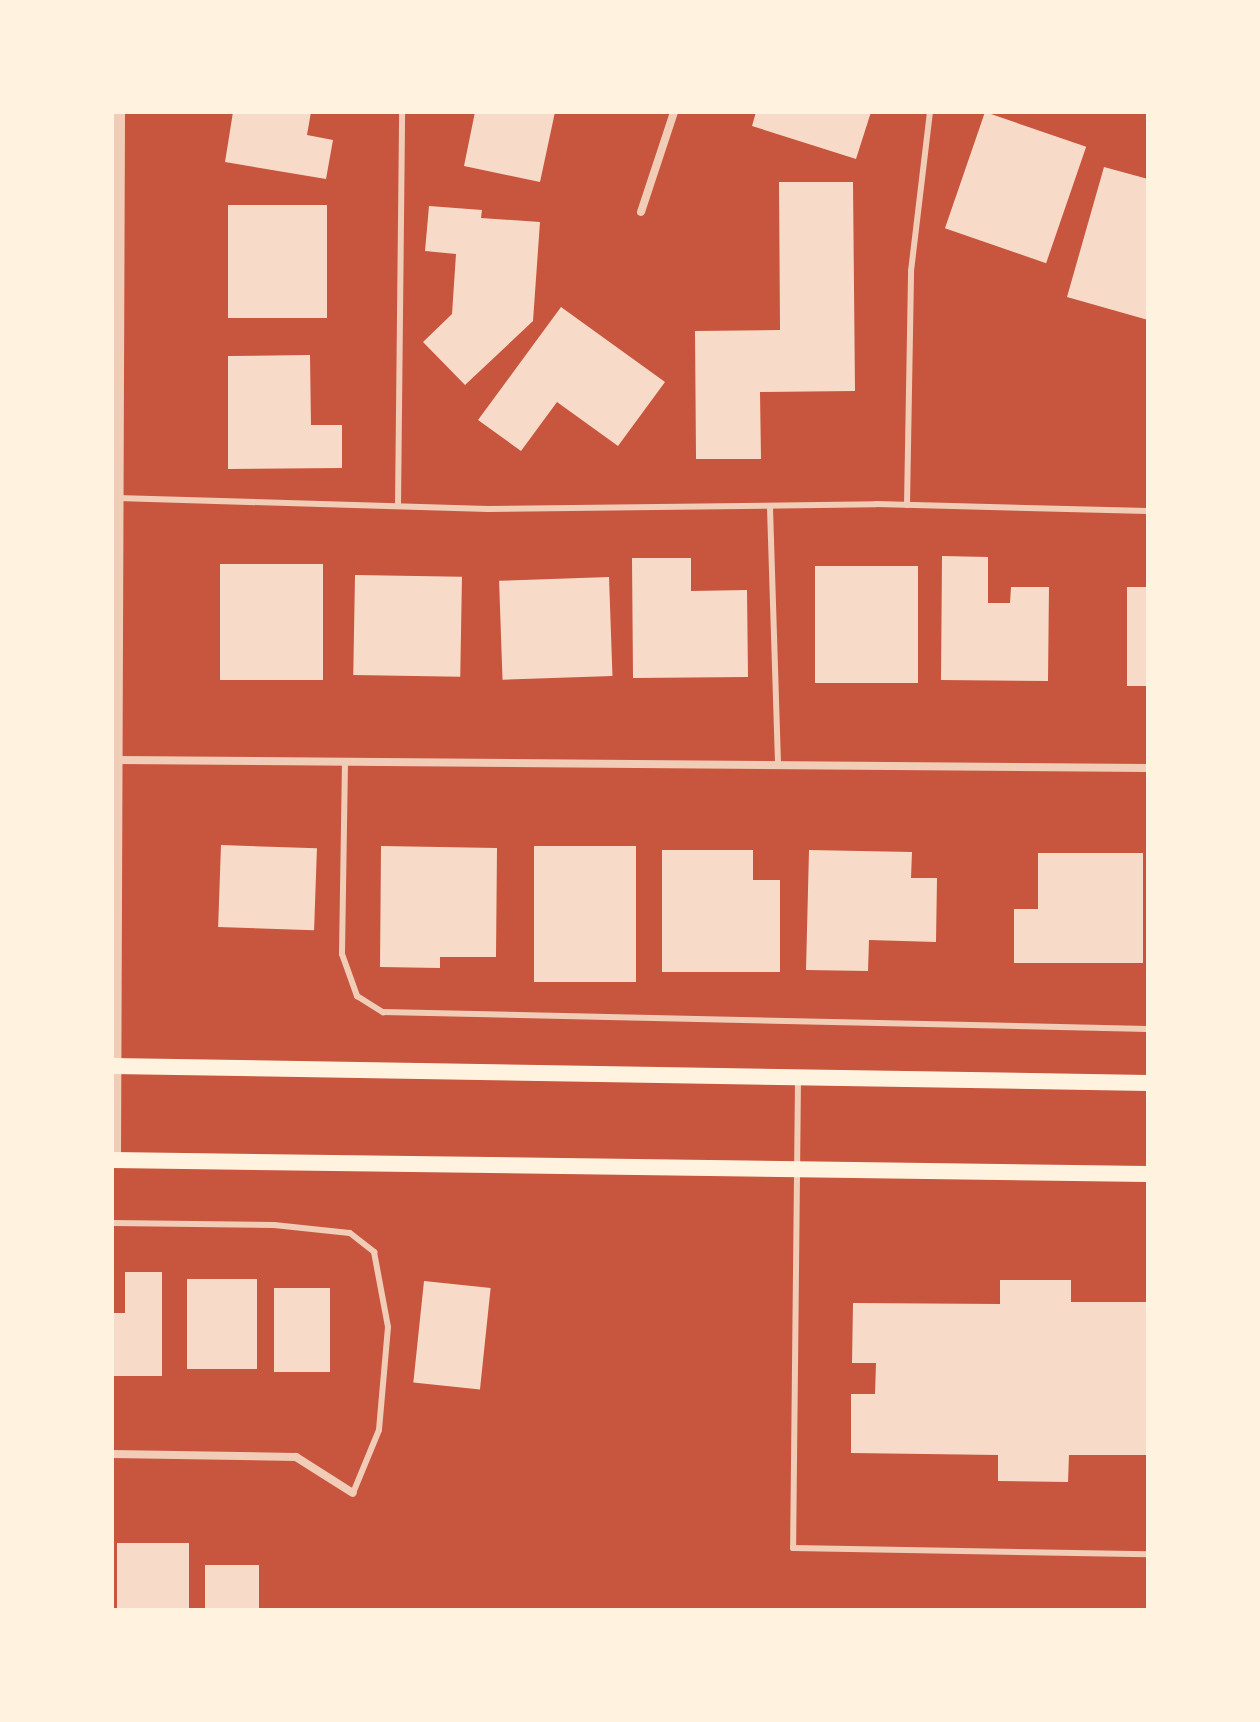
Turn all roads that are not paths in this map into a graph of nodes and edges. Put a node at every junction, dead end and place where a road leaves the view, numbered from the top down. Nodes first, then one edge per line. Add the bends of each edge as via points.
1 (118, 112) edge
2 (402, 112) edge
3 (674, 112) edge
4 (930, 112) edge
5 (641, 212) dead end
6 (117, 498) junction
7 (907, 505) junction
8 (398, 506) junction
9 (770, 508) junction
10 (1148, 511) edge
11 (117, 760) junction
12 (345, 762) junction
13 (778, 765) junction
14 (1148, 768) edge
15 (1148, 1029) edge
16 (114, 1066) edge
17 (798, 1076) junction
18 (1148, 1083) edge
19 (113, 1160) edge
20 (799, 1168) junction
21 (1148, 1174) edge
22 (112, 1223) edge
23 (112, 1454) edge
24 (353, 1493) joint
25 (1148, 1554) edge

1 - 6 street
2 - 8 lane
3 - 5 street
4 - 7 lane via 911,271
6 - 8 lane
6 - 11 street
7 - 9 lane
7 - 10 lane
8 - 9 lane
9 - 13 lane
11 - 12 street
11 - 16 street
12 - 13 street
12 - 15 lane via 342,954 357,996 383,1012
13 - 14 street
16 - 17 main road
16 - 19 street
17 - 18 main road
17 - 20 lane
19 - 20 main road
20 - 21 main road
20 - 25 lane via 793,1548
22 - 24 lane via 274,1225 350,1233 374,1252 388,1327 379,1430
23 - 24 street via 296,1457

